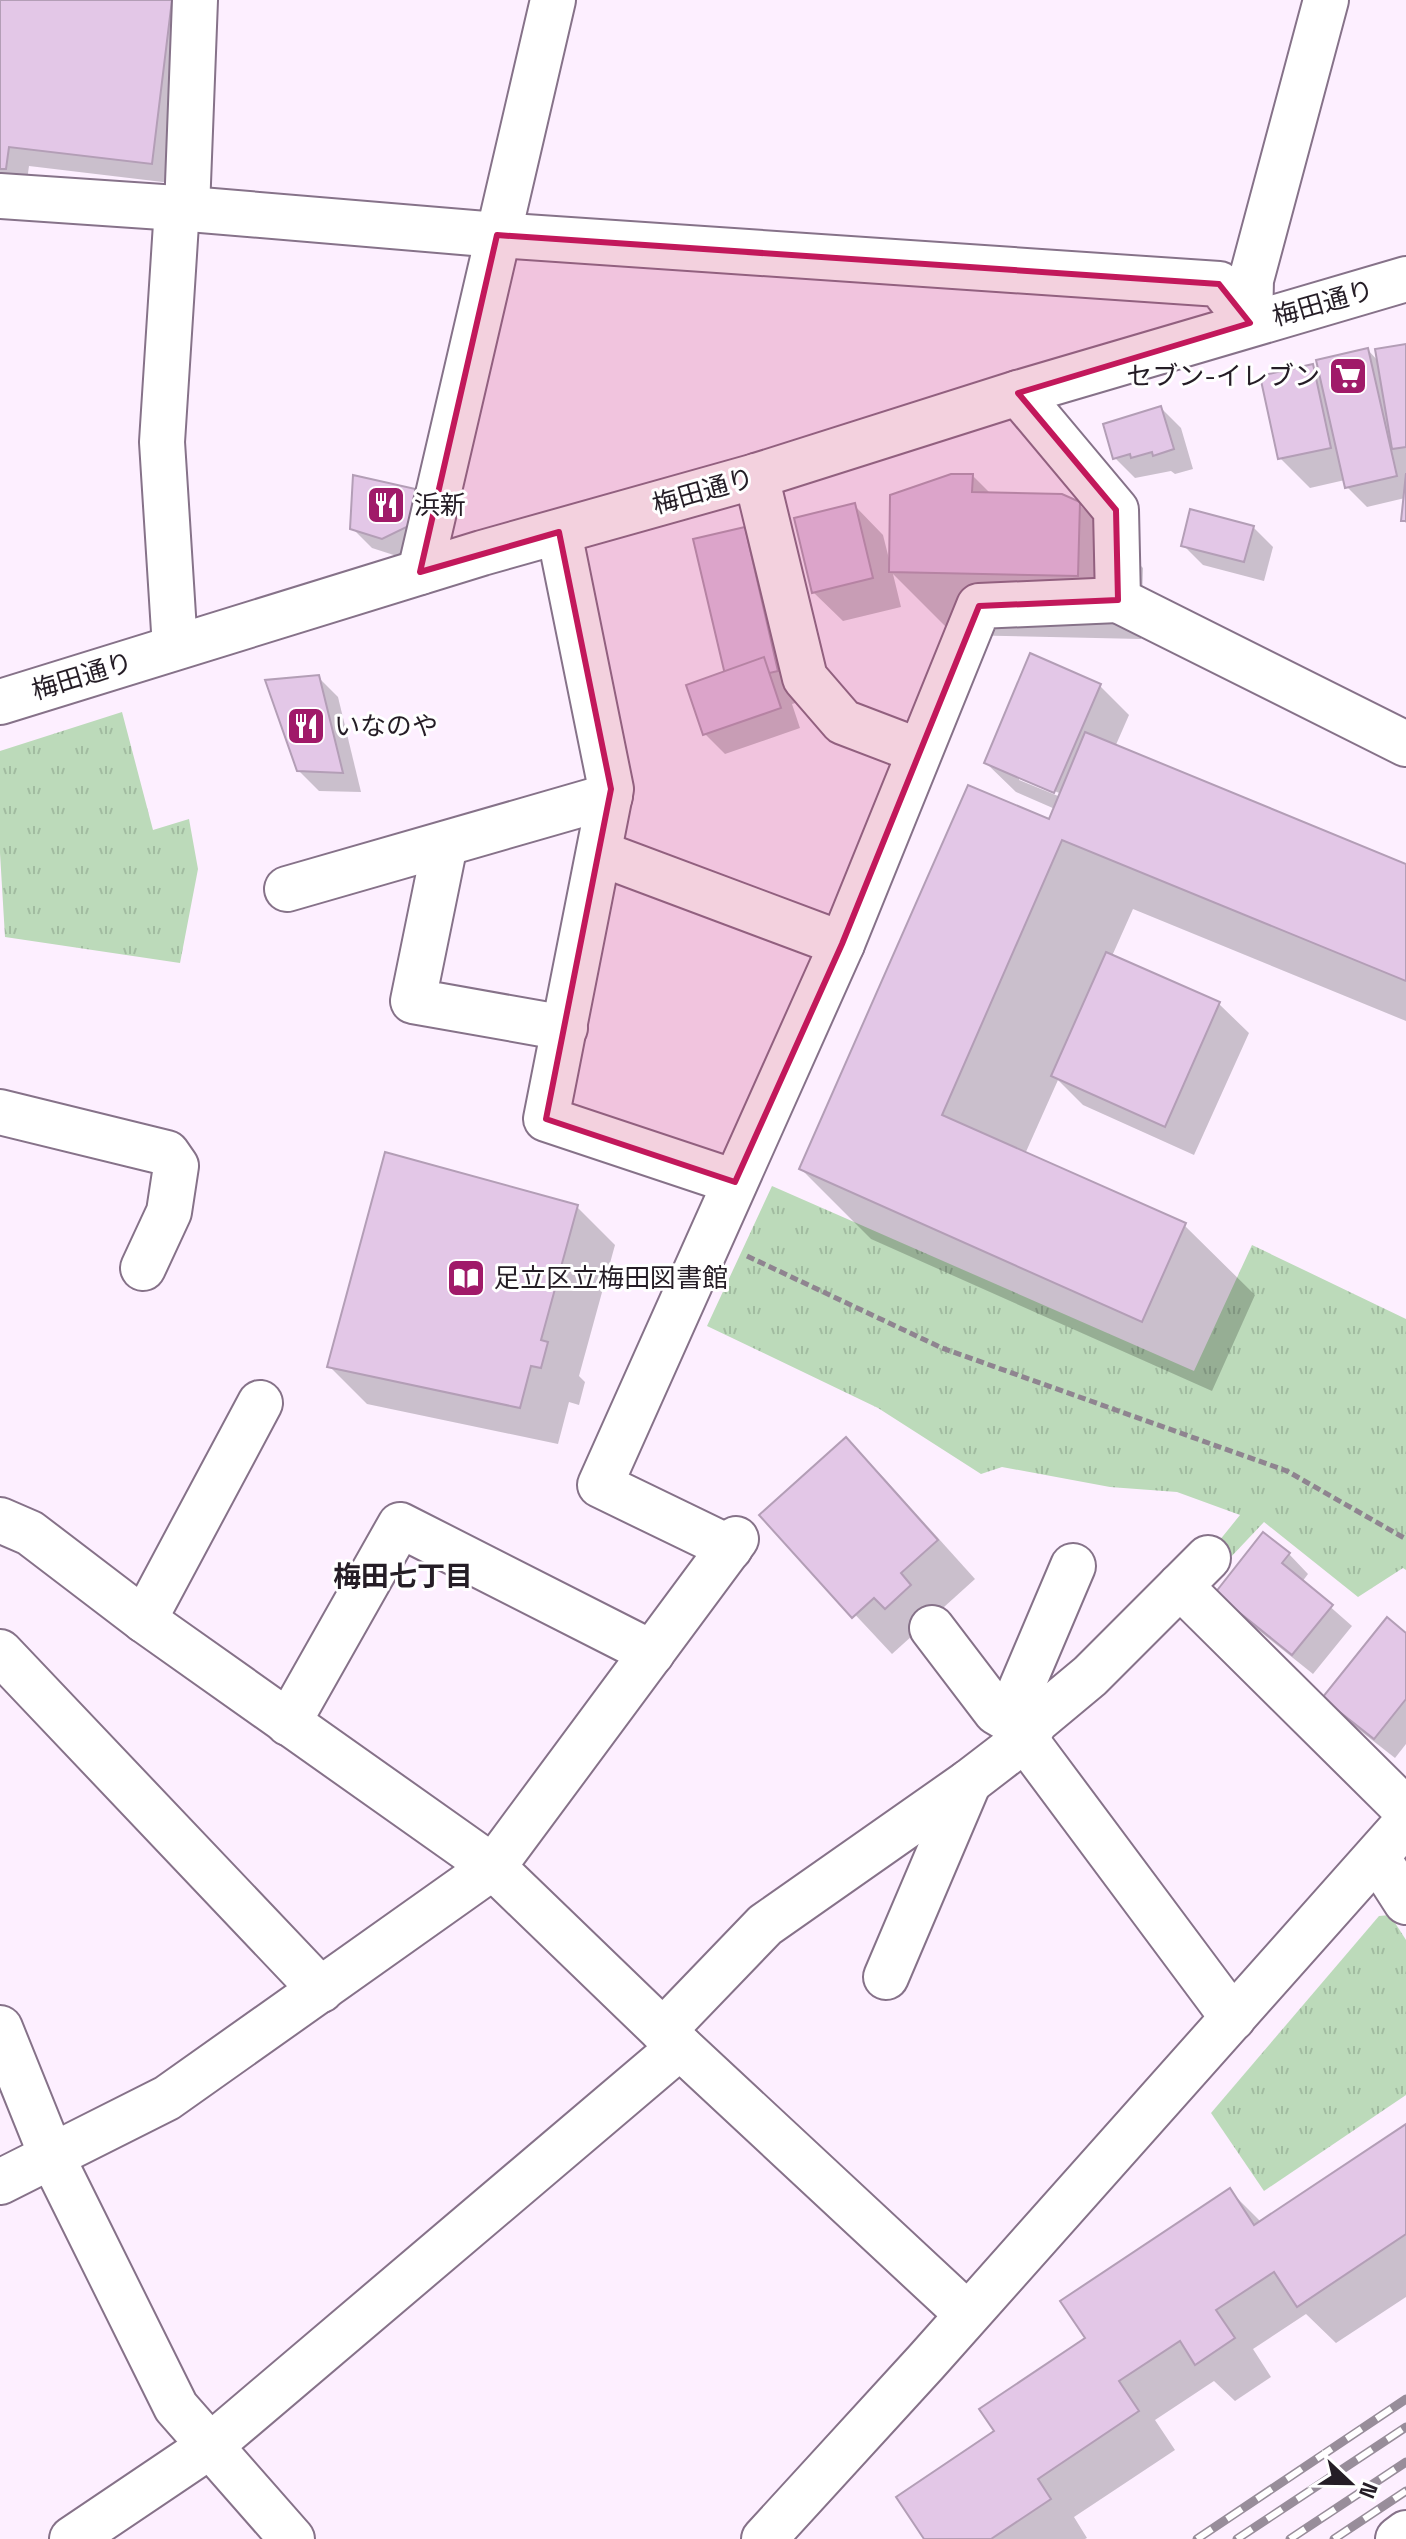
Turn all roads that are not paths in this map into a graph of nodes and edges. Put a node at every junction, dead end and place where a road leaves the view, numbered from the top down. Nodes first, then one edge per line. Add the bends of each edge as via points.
1 (195, 0) edge
2 (553, 0) edge
3 (1326, 0) edge
4 (0, 196) edge
5 (182, 208) junction
6 (497, 235) junction
7 (1406, 279) edge
8 (1250, 323) junction
9 (1018, 393) junction
10 (756, 476) junction
11 (559, 532) junction
12 (420, 572) junction
13 (1118, 600) junction
14 (175, 647) junction
15 (0, 702) edge
16 (1406, 744) edge
17 (919, 751) junction
18 (610, 796) junction
19 (445, 844) junction
20 (599, 853) junction
21 (287, 889) dead end
22 (842, 944) junction
23 (565, 1028) junction
24 (0, 1112) edge
25 (735, 1182) junction
26 (143, 1268) dead end
27 (260, 1403) dead end
28 (0, 1520) edge
29 (1073, 1566) dead end
30 (144, 1620) junction
31 (932, 1628) dead end
32 (0, 1652) edge
33 (652, 1653) junction
34 (288, 1723) junction
35 (1016, 1729) junction
36 (969, 1782) junction
37 (1406, 1810) edge
38 (1406, 1823) edge
39 (1377, 1857) junction
40 (493, 1867) junction
41 (1406, 1902) edge
42 (886, 1977) dead end
43 (321, 1990) junction
44 (1233, 2018) junction
45 (0, 2028) edge
46 (672, 2039) junction
47 (52, 2157) junction
48 (0, 2182) edge
49 (967, 2314) junction
50 (210, 2446) junction
51 (1406, 2533) edge
52 (72, 2539) edge
53 (292, 2539) edge
54 (764, 2539) edge
55 (1398, 2539) edge

1 - 5 street
2 - 6 street
3 - 8 street via 1251,280
4 - 5 street
5 - 6 street
5 - 14 street via 162,442
6 - 8 street via 1219,284
6 - 12 street
7 - 8 street, 梅田通り
8 - 9 street, 梅田通り
9 - 10 street, 梅田通り
9 - 13 street via 1116,510
10 - 11 street, 梅田通り
10 - 17 street via 805,678 843,722
11 - 12 street, 梅田通り
11 - 18 street
12 - 14 street, 梅田通り
13 - 16 street
13 - 17 street via 979,606
14 - 15 street, 梅田通り
17 - 22 street
18 - 19 street
18 - 20 street
19 - 21 street
19 - 23 street via 413,1001
20 - 22 street
20 - 23 street
22 - 25 street
23 - 25 street via 546,1119
24 - 26 street via 167,1153 176,1166 169,1212
25 - 33 street via 600,1485 733,1543
27 - 30 street
28 - 30 street via 30,1533
29 - 35 street
30 - 34 street
31 - 35 street via 996,1712
32 - 43 street
33 - 34 street via 400,1525
33 - 40 street
34 - 40 street
35 - 36 street
35 - 37 street via 1036,1721 1090,1676 1194,1572
35 - 44 street
36 - 42 street
36 - 46 street via 765,1925
38 - 39 street
39 - 41 street
39 - 44 street
40 - 43 street
40 - 46 street
43 - 47 street via 167,2098
44 - 49 street
45 - 47 street
46 - 49 street
46 - 50 street
47 - 48 street
47 - 50 street via 176,2407
49 - 54 street
50 - 52 street
50 - 53 street
51 - 55 street

